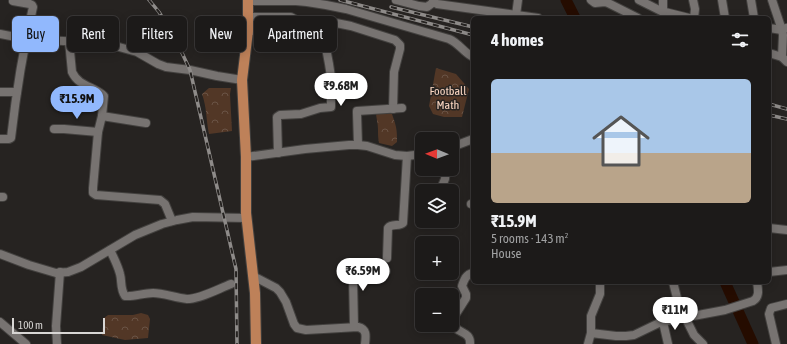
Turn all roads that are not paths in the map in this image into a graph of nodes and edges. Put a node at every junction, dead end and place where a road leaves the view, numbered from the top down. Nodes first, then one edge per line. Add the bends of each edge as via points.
1 (248, 0) edge
2 (396, 0) edge
3 (518, 0) edge
4 (591, 0) edge
5 (639, 0) edge
6 (663, 0) edge
7 (693, 0) edge
8 (722, 0) edge
9 (751, 0) edge
10 (772, 0) edge
11 (13, 1) dead end
12 (434, 1) edge
13 (605, 1) edge
14 (458, 3) edge
15 (663, 11) junction
16 (516, 15) junction
17 (31, 16) edge
18 (523, 16) edge
19 (634, 16) edge
20 (682, 16) edge
21 (694, 16) edge
22 (725, 16) edge
23 (754, 16) edge
24 (248, 17) junction
25 (254, 17) edge
26 (337, 23) edge
27 (771, 28) edge
28 (785, 29) edge
29 (248, 31) junction
30 (254, 31) edge
31 (0, 34) edge
32 (12, 36) edge
33 (119, 47) edge
34 (24, 52) edge
35 (70, 52) edge
36 (327, 52) edge
37 (771, 54) edge
38 (471, 56) edge
39 (785, 59) edge
40 (242, 80) junction
41 (0, 92) edge
42 (17, 92) junction
43 (102, 116) junction
44 (146, 123) dead end
45 (54, 129) dead end
46 (98, 132) junction
47 (0, 139) edge
48 (471, 139) edge
49 (459, 144) edge
50 (358, 145) junction
51 (278, 153) junction
52 (415, 155) edge
53 (407, 156) junction
54 (246, 158) junction
55 (247, 218) junction
56 (172, 221) junction
57 (771, 228) edge
58 (787, 230) edge
59 (110, 250) junction
60 (0, 254) edge
61 (387, 258) dead end
62 (787, 270) edge
63 (386, 271) dead end
64 (60, 272) junction
65 (771, 272) edge
66 (471, 274) edge
67 (254, 276) junction
68 (231, 284) dead end
69 (600, 284) edge
70 (674, 284) edge
71 (757, 284) edge
72 (787, 304) edge
73 (459, 310) edge
74 (683, 318) junction
75 (0, 322) edge
76 (663, 322) junction
77 (354, 327) junction
78 (459, 331) edge
79 (591, 332) junction
80 (26, 344) edge
81 (57, 344) edge
82 (256, 344) edge
83 (365, 344) edge
84 (470, 344) edge
85 (588, 344) edge
86 (668, 344) edge
87 (703, 344) edge
88 (776, 344) edge

1 - 24 main road
1 - 38 street via 286,0 346,9 449,39
2 - 12 street via 427,7
3 - 16 street
4 - 13 street via 595,3
5 - 15 street
6 - 15 street
7 - 21 street
8 - 22 street
9 - 23 street
10 - 28 street
11 - 17 street via 33,6
12 - 14 street via 437,4
13 - 19 street
14 - 16 street
15 - 20 street
16 - 18 street
24 - 25 street
24 - 29 main road
26 - 50 street via 395,40 400,45 394,72 397,108 357,111
27 - 28 street
28 - 39 street
29 - 30 street
29 - 40 main road
31 - 32 street
33 - 40 street via 137,52 166,67
34 - 42 street
35 - 43 street via 72,72 79,82 104,96
36 - 51 street via 331,77 331,107 277,117
37 - 39 street
40 - 54 main road
41 - 42 street
42 - 47 street via 11,138
43 - 44 street
43 - 46 street
45 - 46 street
46 - 56 street via 93,193 160,200 165,204
48 - 49 street
50 - 51 street
50 - 53 street
51 - 54 street
52 - 53 street
53 - 61 street via 403,223 388,227
54 - 55 main road
55 - 56 street via 193,217
55 - 67 main road
56 - 59 street via 135,235
57 - 58 street
59 - 64 street via 81,267
59 - 68 street via 120,274 122,292 125,296 155,293 186,299
60 - 64 street via 29,265
62 - 65 street
63 - 77 street via 360,269 354,273
64 - 81 street
66 - 73 street via 463,282 466,298
67 - 77 street via 280,292 297,328 306,330
67 - 82 main road
69 - 79 street via 600,294 591,316
70 - 74 street
71 - 74 street via 758,297 753,301 725,310
72 - 88 street via 774,306 769,311
74 - 76 street
74 - 87 street
75 - 80 street
76 - 79 street via 634,335 616,336
76 - 86 street
77 - 83 street via 365,330
78 - 84 street via 469,337
79 - 85 street

